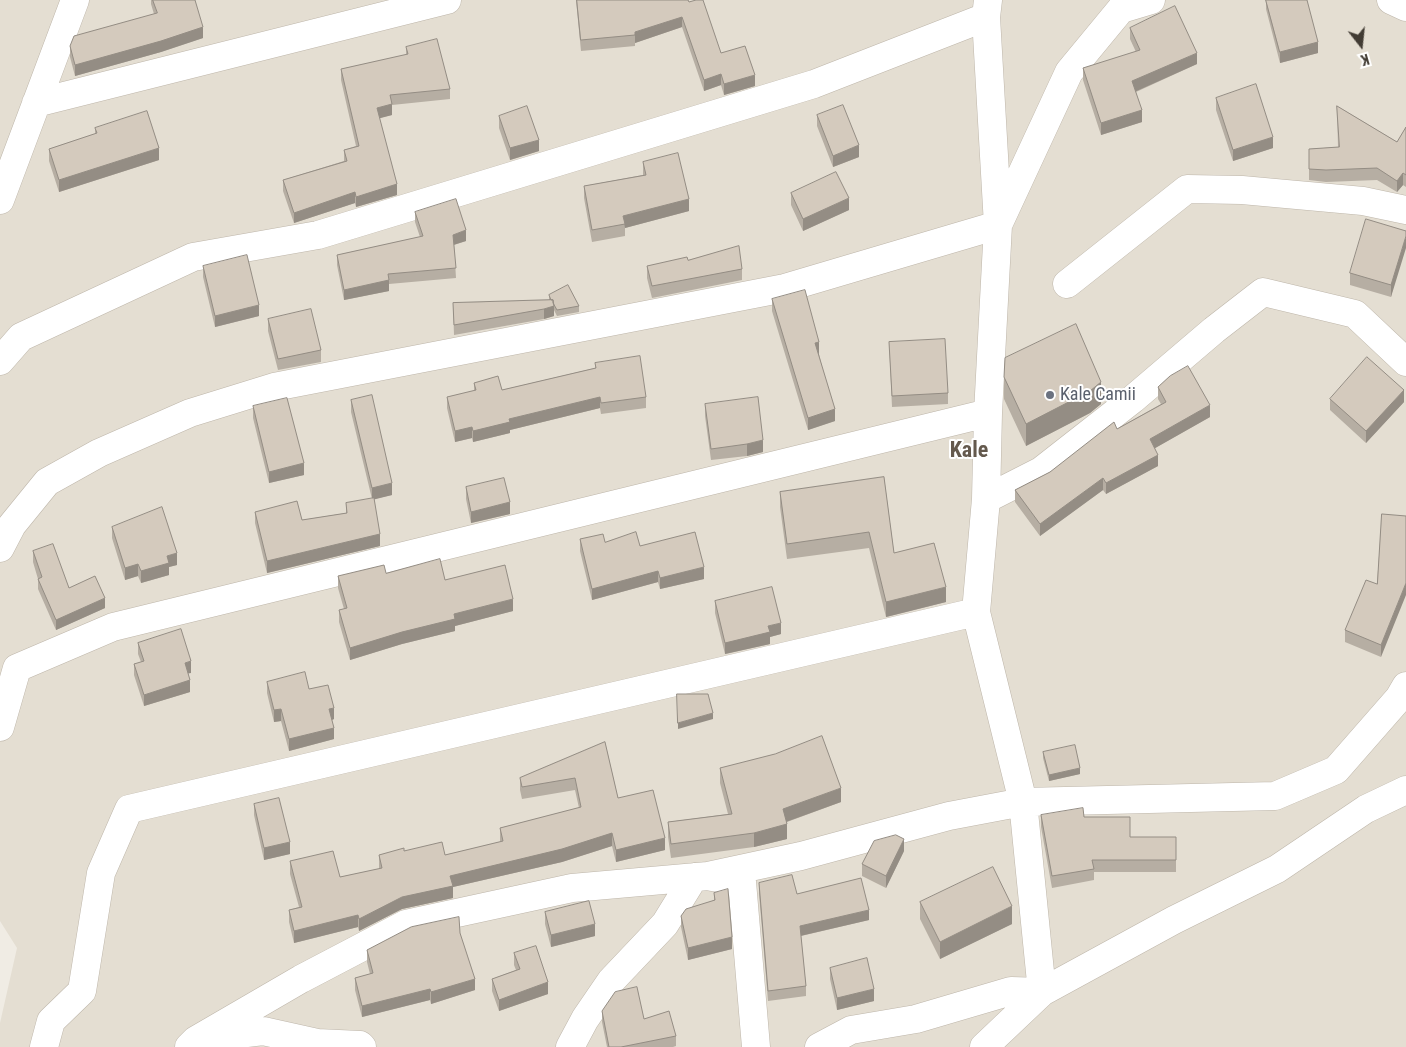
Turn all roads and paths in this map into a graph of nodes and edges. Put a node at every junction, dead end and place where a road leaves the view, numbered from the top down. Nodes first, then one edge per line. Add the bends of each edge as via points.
1 (75, 0) edge
2 (447, 0) edge
3 (1151, 0) edge
4 (1391, 0) edge
5 (1406, 7) edge
6 (987, 8) edge
7 (36, 103) junction
8 (0, 200) edge
9 (1406, 210) edge
10 (998, 225) junction
11 (1067, 284) dead end
12 (0, 361) edge
13 (1406, 362) edge
14 (988, 413) junction
15 (986, 499) junction
16 (0, 548) edge
17 (976, 612) junction
18 (1406, 686) edge
19 (0, 727) edge
20 (1406, 790) edge
21 (1023, 802) junction
22 (701, 877) junction
23 (1042, 992) junction
24 (193, 1043) edge
25 (44, 1047) edge
26 (362, 1047) edge
27 (570, 1047) edge
28 (756, 1047) edge
29 (819, 1047) edge
30 (984, 1047) edge

1 - 7 street
2 - 7 street
3 - 10 street via 1121,9 1070,72
4 - 5 street
6 - 10 street
6 - 12 street via 814,84 318,235 193,257 21,337
7 - 8 street
9 - 11 street via 1363,201 1242,190 1187,189
10 - 14 street
10 - 16 street via 785,288 274,386 190,413 99,453 47,482 12,525
13 - 15 street via 1354,314 1263,292 1040,471
14 - 15 street
14 - 19 street via 112,626 17,668
15 - 17 street
17 - 21 street
17 - 25 street via 129,809 101,873 82,991 52,1021
18 - 21 street via 1336,770 1275,796
20 - 23 street via 1366,809 1277,869 1174,920
21 - 22 street via 949,816 801,856
21 - 23 street
22 - 24 street via 572,888 406,924 301,979
22 - 27 street via 665,924 611,981
22 - 28 street via 742,882
23 - 29 street via 1011,991 916,1019 851,1030
23 - 30 street
24 - 26 street via 263,1032 317,1043

